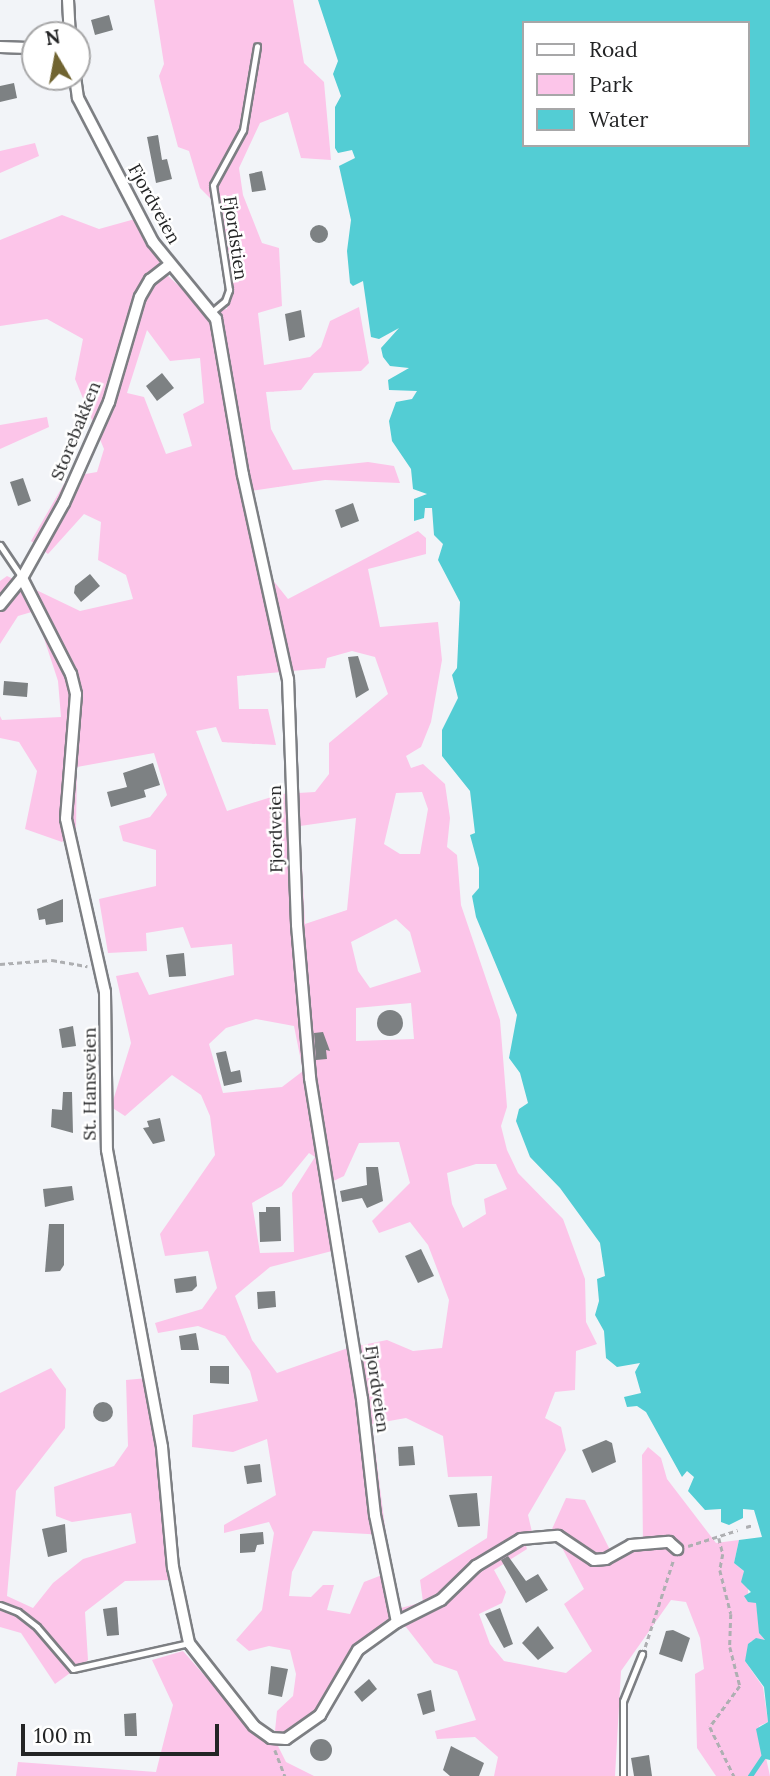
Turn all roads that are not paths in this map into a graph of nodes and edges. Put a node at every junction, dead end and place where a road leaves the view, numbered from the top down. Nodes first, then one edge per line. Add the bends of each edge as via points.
1 (68, 0) edge
2 (69, 21) edge
3 (257, 46) dead end
4 (0, 47) edge
5 (21, 47) edge
6 (77, 91) edge
7 (169, 265) junction
8 (213, 311) junction
9 (0, 545) edge
10 (22, 578) junction
11 (0, 605) edge
12 (677, 1549) road end
13 (0, 1605) edge
14 (397, 1622) junction
15 (189, 1643) junction
16 (642, 1654) road end
17 (623, 1776) edge

1 - 2 street
3 - 8 lane, Fjordstien via 243,130 214,185 229,290
4 - 5 street
6 - 7 street, Fjordveien
7 - 8 street, Fjordveien
7 - 10 street, Storebakken via 140,297 109,402 86,458
8 - 14 street, Fjordveien via 288,679 297,925 309,1067 362,1399 374,1515
9 - 10 lane
10 - 11 street, Storebakken
10 - 15 street, St. Hansveien via 71,674 76,694 66,819 100,965 108,1019 107,1150 162,1447 173,1567
12 - 14 street via 669,1542 631,1545 606,1559 594,1560 558,1536 521,1539 468,1572 441,1600
13 - 15 lane via 37,1627 74,1669
14 - 15 street via 358,1650 313,1723 294,1736 274,1738 254,1726
16 - 17 lane via 623,1701

